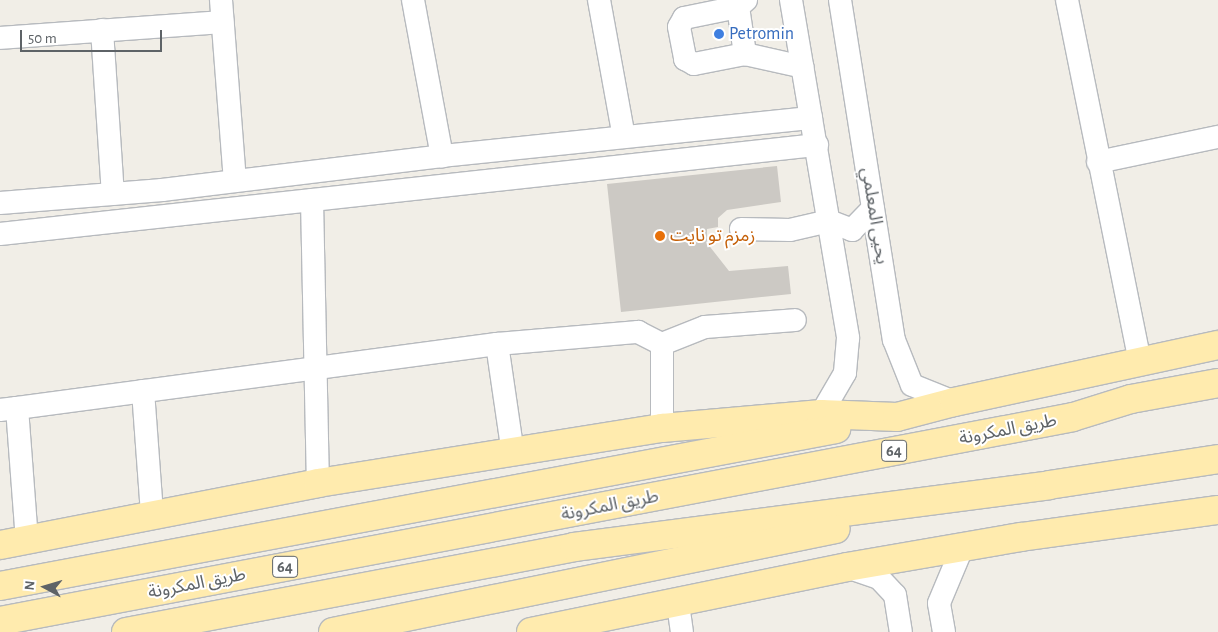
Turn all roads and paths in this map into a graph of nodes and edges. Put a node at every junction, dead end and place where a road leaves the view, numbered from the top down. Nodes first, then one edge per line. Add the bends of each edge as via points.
1 (220, 0) edge
2 (413, 0) edge
3 (598, 0) edge
4 (791, 0) edge
5 (840, 0) edge
6 (1067, 0) edge
7 (742, 4) edge
8 (222, 22) junction
9 (102, 30) junction
10 (0, 38) edge
11 (745, 54) junction
12 (803, 67) junction
13 (811, 118) junction
14 (624, 137) junction
15 (1218, 137) edge
16 (817, 145) junction
17 (442, 156) junction
18 (1098, 162) junction
19 (235, 180) junction
20 (162, 190) junction
21 (113, 194) junction
22 (312, 200) junction
23 (0, 203) edge
24 (873, 208) junction
25 (168, 216) junction
26 (829, 220) junction
27 (741, 229) dead end
28 (0, 234) edge
29 (795, 320) dead end
30 (497, 344) junction
31 (662, 344) junction
32 (1218, 345) edge
33 (1140, 361) junction
34 (315, 368) junction
35 (1218, 383) edge
36 (143, 392) junction
37 (1131, 399) junction
38 (954, 402) junction
39 (8, 409) edge
40 (821, 414) junction
41 (897, 417) junction
42 (662, 428) junction
43 (514, 454) junction
44 (1218, 459) edge
45 (318, 484) junction
46 (1049, 486) junction
47 (1218, 492) edge
48 (250, 496) junction
49 (1218, 510) edge
50 (152, 515) junction
51 (259, 536) junction
52 (1021, 537) junction
53 (27, 540) junction
54 (0, 545) edge
55 (962, 548) junction
56 (847, 567) junction
57 (75, 572) junction
58 (0, 586) edge
59 (0, 594) edge
60 (678, 604) junction
61 (0, 621) edge
62 (382, 627) edge
63 (126, 632) edge
64 (333, 632) edge
65 (531, 632) edge
66 (682, 632) edge
67 (901, 632) edge
68 (944, 632) edge

1 - 8 street
2 - 17 street
3 - 14 street
4 - 12 street
5 - 24 street, يحيى المعلمي
6 - 18 street
7 - 11 street
7 - 11 street via 684,18 680,27 685,59 694,64
8 - 9 street
8 - 19 street
9 - 10 street
9 - 21 street
11 - 12 street
12 - 13 street
13 - 14 street
13 - 16 street
14 - 17 street
15 - 18 street
16 - 22 street
16 - 26 street
17 - 19 street
18 - 33 street
19 - 20 street
20 - 21 street
20 - 25 street
21 - 23 street
22 - 25 street
22 - 34 street
24 - 26 street via 852,230
24 - 38 street, يحيى المعلمي via 894,340 912,385
25 - 28 street
26 - 27 street via 790,230
26 - 40 street via 848,338 845,373
29 - 31 street via 706,327
30 - 31 street via 638,332
30 - 34 street
30 - 43 street
31 - 42 street
32 - 33 main road
33 - 38 main road
34 - 36 street
34 - 45 street
35 - 37 main road, طريق المكرونة / 64
36 - 39 street
36 - 50 street
37 - 41 main road
37 - 61 main road, طريق المكرونة / 64 via 1073,417
38 - 41 main road
39 - 53 street
40 - 41 main road
40 - 42 main road
41 - 51 main road
42 - 43 main road
43 - 45 main road
44 - 46 main road, طريق المكرونة / 64
45 - 48 main road
46 - 62 main road
46 - 63 main road, طريق المكرونة / 64 via 574,547
47 - 52 main road
48 - 50 main road
48 - 51 main road
49 - 52 main road
50 - 53 main road
51 - 57 main road
52 - 55 main road
53 - 54 main road
55 - 56 main road
55 - 68 street via 939,603
56 - 60 main road
56 - 67 street via 879,578 895,595
57 - 58 main road
57 - 59 main road
60 - 65 main road
60 - 66 street
62 - 64 main road

